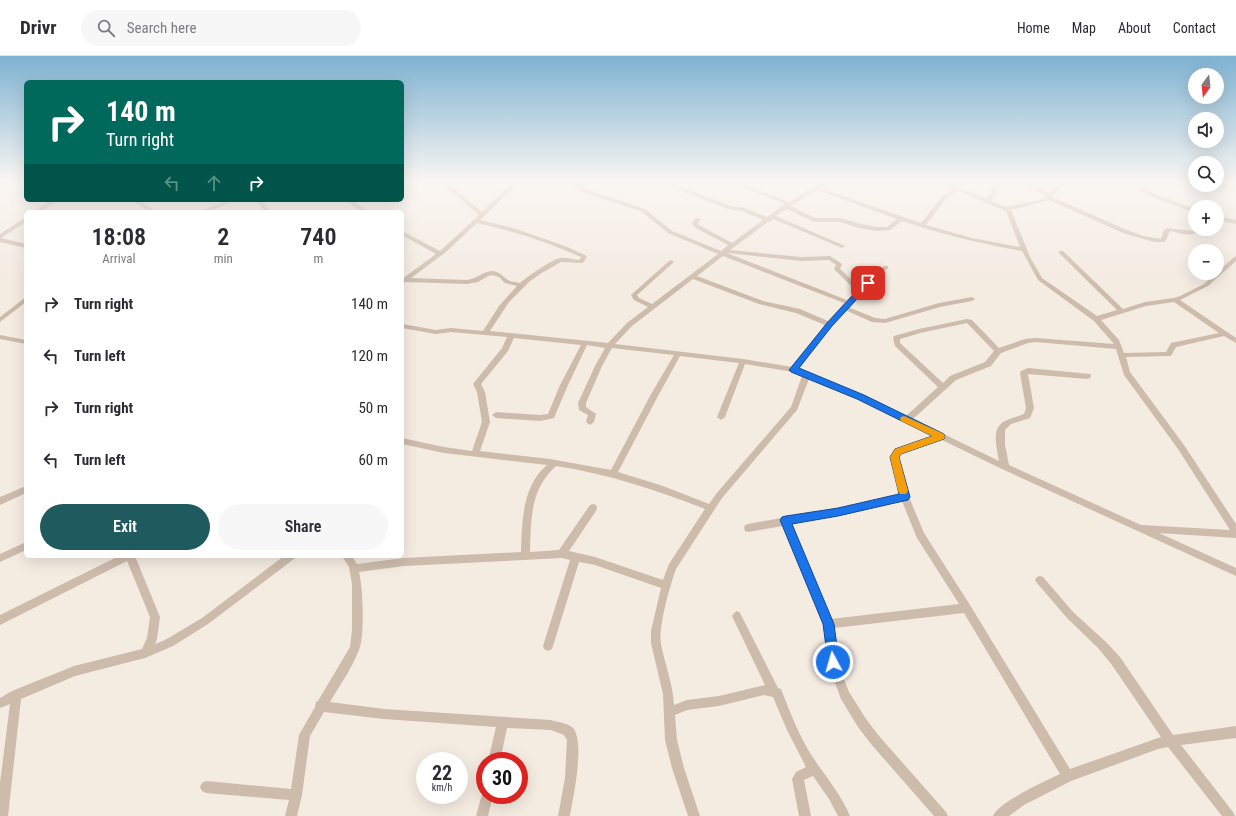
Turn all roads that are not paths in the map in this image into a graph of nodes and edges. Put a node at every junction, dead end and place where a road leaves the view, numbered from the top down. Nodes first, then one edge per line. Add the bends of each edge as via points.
1 (480, 216) edge
2 (650, 216) edge
3 (767, 216) edge
4 (808, 216) edge
5 (893, 216) edge
6 (929, 216) edge
7 (1010, 216) edge
8 (1089, 216) edge
9 (771, 218) junction
10 (698, 219) dead end
11 (900, 219) junction
12 (1224, 219) edge
13 (24, 221) edge
14 (475, 221) junction
15 (1236, 222) edge
16 (922, 226) junction
17 (1188, 232) edge
18 (404, 235) edge
19 (2, 239) edge
20 (24, 245) edge
21 (0, 246) edge
22 (732, 246) junction
23 (842, 246) dead end
24 (1024, 250) junction
25 (723, 252) junction
26 (1060, 252) dead end
27 (440, 254) junction
28 (1236, 258) edge
29 (671, 262) dead end
30 (886, 267) dead end
31 (692, 276) junction
32 (404, 281) edge
33 (521, 285) junction
34 (859, 291) junction
35 (972, 299) dead end
36 (1175, 300) junction
37 (24, 301) edge
38 (847, 306) junction
39 (653, 307) junction
40 (1122, 312) junction
41 (1096, 319) junction
42 (0, 320) edge
43 (829, 324) junction
44 (404, 326) edge
45 (486, 332) junction
46 (1226, 334) junction
47 (512, 335) junction
48 (0, 337) edge
49 (1236, 341) edge
50 (24, 342) edge
51 (585, 342) junction
52 (610, 346) junction
53 (998, 351) junction
54 (1121, 351) junction
55 (678, 354) junction
56 (743, 361) junction
57 (794, 370) junction
58 (806, 374) junction
59 (1087, 376) dead end
60 (942, 387) junction
61 (496, 415) dead end
62 (721, 416) dead end
63 (907, 420) junction
64 (590, 422) dead end
65 (941, 437) junction
66 (404, 441) edge
67 (475, 454) junction
68 (554, 463) junction
69 (1005, 467) junction
70 (613, 474) junction
71 (24, 490) edge
72 (905, 497) junction
73 (0, 500) edge
74 (593, 508) dead end
75 (711, 508) junction
76 (786, 520) junction
77 (748, 528) dead end
78 (1138, 528) junction
79 (1236, 530) edge
80 (1236, 534) edge
81 (24, 547) edge
82 (562, 554) junction
83 (525, 555) junction
84 (576, 556) junction
85 (0, 558) edge
86 (125, 558) edge
87 (130, 558) edge
88 (288, 558) edge
89 (348, 558) edge
90 (354, 569) junction
91 (1236, 572) edge
92 (1040, 580) dead end
93 (666, 586) junction
94 (967, 608) junction
95 (737, 616) dead end
96 (0, 620) edge
97 (828, 624) junction
98 (548, 646) dead end
99 (145, 653) junction
100 (774, 691) junction
101 (16, 695) junction
102 (0, 703) edge
103 (320, 706) junction
104 (670, 712) junction
105 (503, 722) junction
106 (1236, 732) edge
107 (1170, 740) junction
108 (496, 752) edge
109 (815, 769) junction
110 (1068, 776) junction
111 (206, 787) dead end
112 (296, 795) junction
113 (485, 804) edge
114 (2, 816) edge
115 (291, 816) edge
116 (482, 816) edge
117 (564, 816) edge
118 (694, 816) edge
119 (805, 816) edge
120 (844, 816) edge
121 (942, 816) edge
122 (999, 816) edge
123 (1229, 816) edge

1 - 14 street
2 - 25 street via 673,233
3 - 9 street
4 - 11 street via 814,220 841,220 877,229 888,228
5 - 11 street
6 - 16 street
7 - 24 street
8 - 17 street via 1156,241 1163,241 1169,229
9 - 22 street
9 - 23 street
10 - 22 street via 696,226
11 - 16 street
12 - 15 street
13 - 19 street
14 - 27 street
14 - 33 street via 511,229 584,256 582,261 578,262 556,262 534,274
16 - 24 street via 989,244
18 - 27 street
19 - 20 street
19 - 21 street
22 - 25 street
24 - 41 street via 1040,279
25 - 31 street
25 - 34 street via 801,259 830,258 838,262 837,269
25 - 38 street
26 - 40 street
27 - 32 street
28 - 36 street via 1206,285
29 - 39 street via 634,295 636,299
30 - 34 street
31 - 39 street
31 - 43 street via 761,303 798,311
32 - 33 street via 467,282 493,273 507,282
33 - 45 street via 503,305
34 - 38 street
35 - 38 street via 885,321 874,320
36 - 40 street via 1145,304
36 - 46 street
37 - 42 street
38 - 43 street
39 - 52 street
40 - 41 street
41 - 54 street
43 - 57 street
44 - 45 street via 436,332
45 - 47 street
46 - 49 street
46 - 54 street via 1174,345 1168,354
47 - 51 street
47 - 67 street via 505,349 477,384 481,392 486,422
48 - 50 street
51 - 52 street
51 - 61 street via 552,416 540,418
52 - 55 street
52 - 64 street via 581,406 592,414
53 - 54 street via 1036,340
53 - 60 street via 988,364 953,378
53 - 60 street via 967,321 896,338 897,344
54 - 79 street via 1128,373
55 - 56 street
55 - 70 street
56 - 57 street
56 - 62 street
57 - 58 street
58 - 63 street
58 - 75 street via 794,408
59 - 69 street via 1028,371 1024,373 1030,408 1027,416 1008,422 999,432
60 - 63 street
63 - 65 street
65 - 69 street
65 - 72 street via 898,451 894,457
66 - 67 street
67 - 68 street
68 - 70 street
68 - 83 street via 537,479 527,523
69 - 78 street
70 - 75 street via 675,493
71 - 73 street
72 - 76 street via 838,512
72 - 94 street via 920,535
74 - 82 street
75 - 93 street via 672,567
76 - 77 street
76 - 97 street
78 - 80 street
78 - 91 street
81 - 85 street
82 - 83 street
82 - 84 street
83 - 90 street via 385,563
84 - 93 street
84 - 98 street
86 - 96 street
87 - 99 street via 155,617 152,640
88 - 99 street via 191,631
89 - 90 street
90 - 103 street via 358,603 355,648
92 - 107 street via 1070,615 1116,661
93 - 104 street via 656,643 665,674
94 - 97 street
94 - 110 street
95 - 100 street
97 - 121 street via 836,672 845,695 875,740
99 - 101 street via 74,671
100 - 104 street via 687,704
100 - 109 street via 779,696 798,740
101 - 102 street
101 - 114 street
103 - 105 street via 384,714
103 - 112 street via 305,735
104 - 118 street via 671,740
105 - 108 street
105 - 117 street via 551,725 571,734 571,778
106 - 107 street
107 - 110 street
107 - 123 street
109 - 119 street via 798,779
109 - 120 street via 834,795
110 - 122 street via 1020,801
111 - 112 street
112 - 115 street
113 - 116 street

